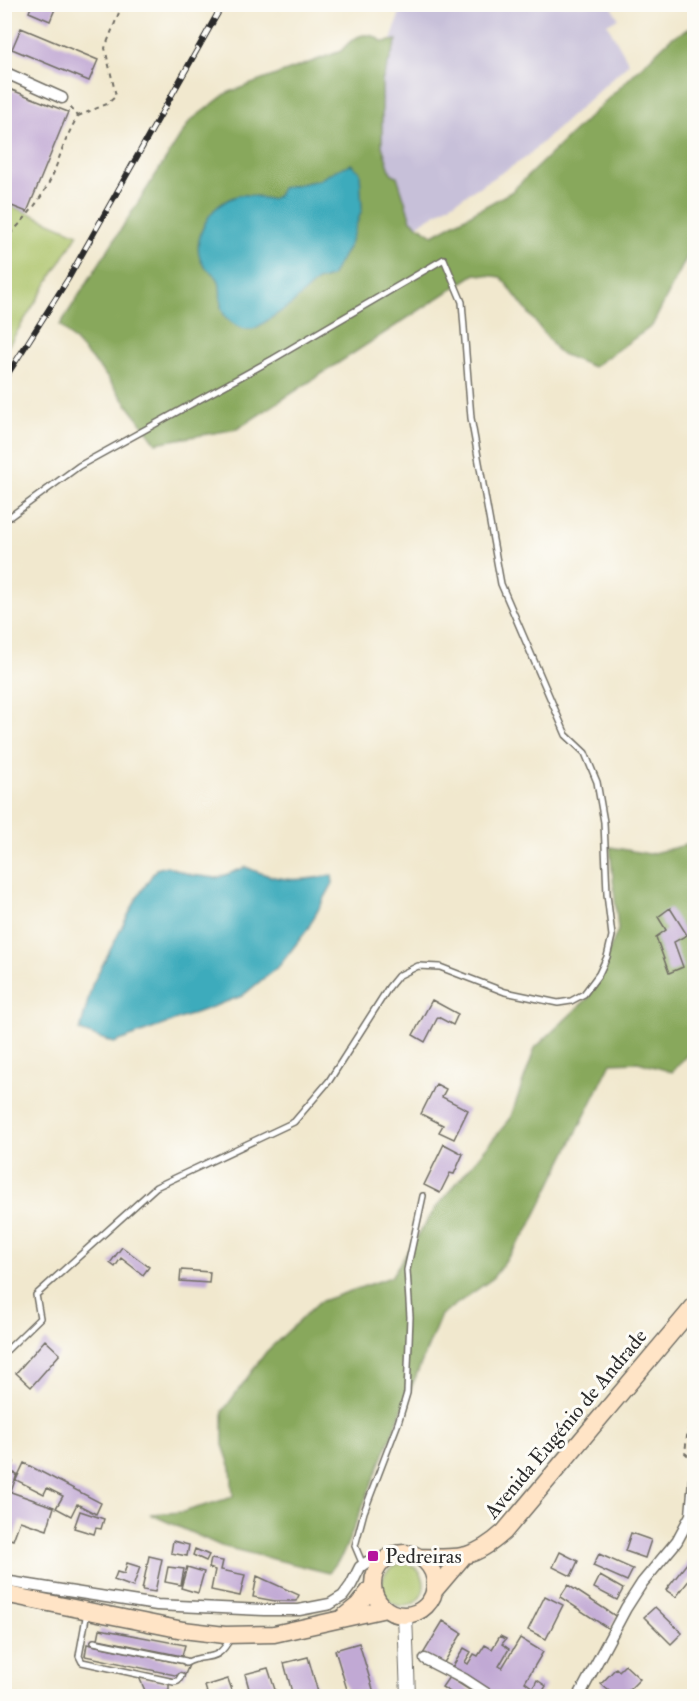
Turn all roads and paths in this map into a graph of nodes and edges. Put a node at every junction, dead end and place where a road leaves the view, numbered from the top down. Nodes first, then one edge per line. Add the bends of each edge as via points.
1 (120, 10) dead end
2 (4, 72) edge
3 (62, 98) joint
4 (78, 116) junction
5 (4, 240) edge
6 (4, 521) edge
7 (423, 1196) dead end
8 (694, 1306) edge
9 (4, 1353) edge
10 (694, 1400) edge
11 (694, 1461) edge
12 (694, 1480) edge
13 (418, 1553) junction
14 (462, 1558) junction
15 (361, 1562) junction
16 (383, 1562) junction
17 (4, 1581) edge
18 (373, 1586) junction
19 (434, 1591) junction
20 (4, 1594) edge
21 (386, 1609) junction
22 (87, 1611) junction
23 (405, 1615) junction
24 (339, 1620) junction
25 (232, 1635) junction
26 (94, 1642) dead end
27 (425, 1659) dead end
28 (181, 1676) dead end
29 (408, 1696) edge
30 (490, 1696) edge
31 (579, 1696) edge

1 - 4 path via 105,48 116,96
2 - 3 street
3 - 4 path
4 - 5 path via 53,174 26,219
6 - 9 lane via 79,466 273,359 444,258 462,302 471,418 501,584 566,735 585,753 597,783 604,822 612,936 599,974 584,994 571,1001 558,1003 505,992 440,967 418,966 399,976 329,1081 294,1122 156,1187 36,1295 40,1318
7 - 15 lane via 407,1270 407,1393 364,1512 355,1546
8 - 14 main road, Avenida Eugénio de Andrade via 504,1532 488,1546
10 - 11 path via 685,1452
12 - 31 street via 691,1515 677,1541 626,1608
13 - 14 main road, Avenida Eugénio de Andrade
13 - 15 path via 405,1546 390,1548
13 - 16 main road, Avenida Eugénio de Andrade via 400,1553
13 - 19 main road via 432,1572
14 - 19 main road, Avenida Eugénio de Andrade
15 - 16 street
15 - 17 street via 343,1596 330,1604 299,1610 157,1605
16 - 18 main road
18 - 21 main road
18 - 24 main road
19 - 23 main road, Avenida Eugénio de Andrade via 423,1608
20 - 22 main road
21 - 23 main road
21 - 24 main road
22 - 25 main road via 183,1630
22 - 28 lane via 79,1656 82,1662 174,1682
23 - 29 street
24 - 25 main road via 273,1634
25 - 26 lane via 217,1655 186,1663
27 - 30 street

